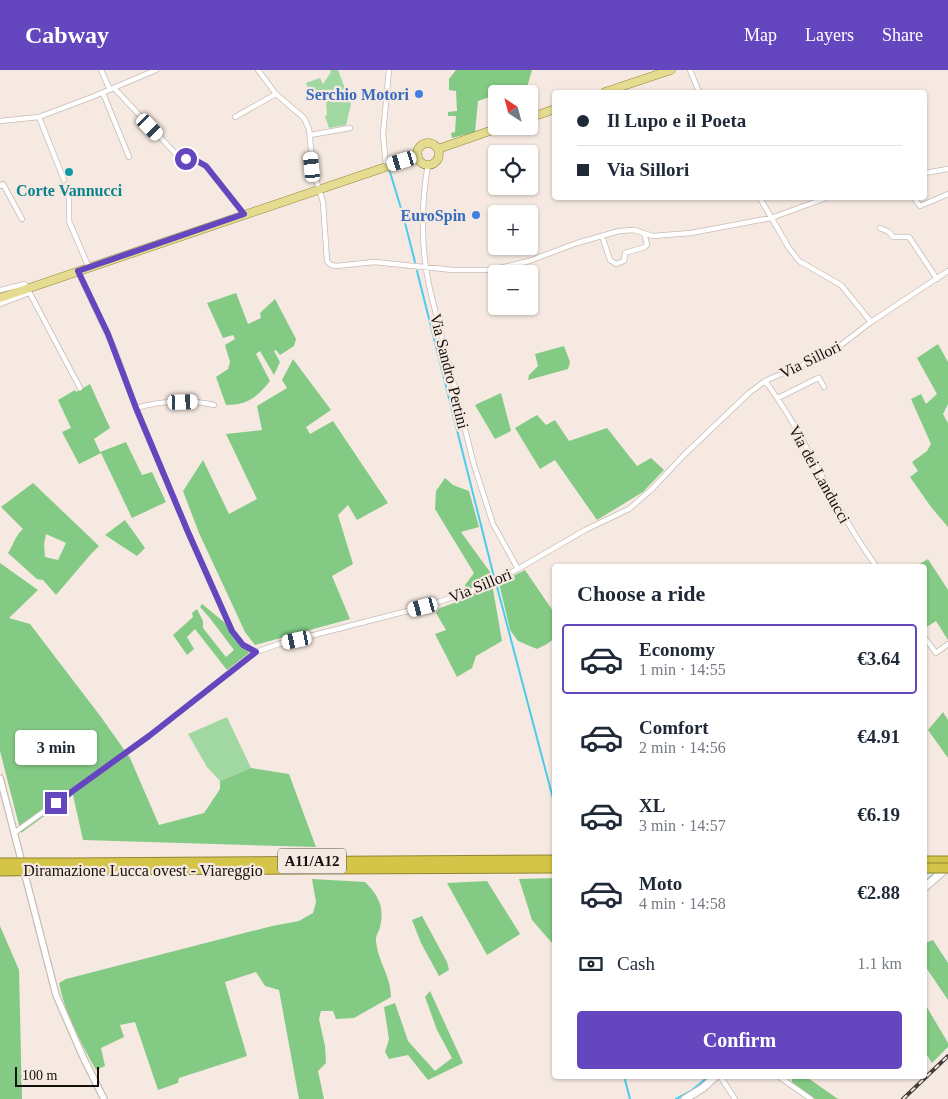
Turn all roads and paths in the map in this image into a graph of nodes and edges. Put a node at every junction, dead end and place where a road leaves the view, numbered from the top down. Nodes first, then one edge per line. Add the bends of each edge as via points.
1 (102, 70) edge
2 (156, 70) edge
3 (258, 70) edge
4 (389, 70) edge
5 (670, 70) edge
6 (690, 70) edge
7 (112, 89) junction
8 (611, 90) edge
9 (698, 90) edge
10 (103, 93) junction
11 (276, 94) junction
12 (552, 110) edge
13 (538, 115) edge
14 (39, 117) junction
15 (235, 117) dead end
16 (0, 121) edge
17 (350, 128) dead end
18 (488, 132) edge
19 (310, 135) junction
20 (438, 149) junction
21 (418, 156) junction
22 (129, 157) dead end
23 (428, 164) junction
24 (386, 166) junction
25 (948, 170) edge
26 (927, 173) edge
27 (64, 180) dead end
28 (0, 186) edge
29 (67, 188) dead end
30 (319, 188) junction
31 (948, 194) edge
32 (761, 200) edge
33 (820, 200) edge
34 (916, 200) edge
35 (244, 214) junction
36 (771, 218) junction
37 (22, 219) dead end
38 (880, 228) dead end
39 (644, 233) junction
40 (602, 236) junction
41 (425, 267) junction
42 (89, 268) junction
43 (78, 271) junction
44 (948, 271) edge
45 (937, 279) junction
46 (0, 290) edge
47 (28, 291) junction
48 (0, 298) edge
49 (0, 304) edge
50 (871, 322) junction
51 (765, 381) junction
52 (824, 387) dead end
53 (80, 388) dead end
54 (778, 398) junction
55 (214, 404) dead end
56 (136, 408) junction
57 (875, 564) edge
58 (518, 569) junction
59 (927, 641) edge
60 (948, 644) edge
61 (256, 652) junction
62 (0, 778) edge
63 (14, 833) junction
64 (552, 860) edge
65 (927, 861) edge
66 (948, 861) edge
67 (0, 863) edge
68 (69, 866) junction
69 (552, 868) edge
70 (927, 868) edge
71 (948, 868) edge
72 (0, 870) edge
73 (927, 885) edge
74 (714, 1079) edge
75 (720, 1079) edge
76 (782, 1079) edge
77 (104, 1099) edge
78 (685, 1099) edge
79 (735, 1099) edge
80 (811, 1099) edge

1 - 7 street
2 - 7 street
3 - 11 street
4 - 24 street via 383,134
5 - 8 main road
6 - 9 street
7 - 10 street
7 - 35 street via 176,154 206,166
10 - 14 street
10 - 22 street
11 - 15 street
11 - 19 street via 304,118
12 - 13 main road
14 - 16 street
14 - 27 street
17 - 19 street
18 - 20 main road
19 - 30 street via 313,170
20 - 21 main road via 433,144 423,144 418,149
20 - 23 main road via 437,160
21 - 23 main road
21 - 24 main road
23 - 41 street, Via Sandro Pertini via 424,188
24 - 30 main road
25 - 26 street
28 - 37 street via 3,184
29 - 42 street via 69,221
30 - 35 main road
30 - 41 street via 329,264 374,262
31 - 34 street via 920,206
32 - 36 street
33 - 36 street
35 - 42 main road
36 - 39 street via 691,233 653,236
36 - 50 street via 799,261 841,285
38 - 45 street via 894,237 909,236
39 - 40 street via 634,230
39 - 40 street via 645,247 625,253 624,262 616,264 610,260
40 - 41 street via 492,270
41 - 58 street, Via Sandro Pertini via 474,465 493,524
42 - 43 main road
43 - 47 main road
43 - 56 street via 114,348
44 - 45 street, Via Sillori
45 - 50 street, Via Sillori
46 - 47 street via 24,284
47 - 48 main road
47 - 49 street
47 - 53 street
50 - 51 street, Via Sillori via 827,354
51 - 54 street, Via dei Landucci
51 - 58 street, Via Sillori via 734,405 629,509
52 - 54 street via 816,378
54 - 57 street, Via dei Landucci via 849,526
55 - 56 street via 150,404
56 - 61 street via 232,631 243,645
58 - 61 street, Via Sillori via 477,589 423,607
59 - 60 street via 936,653
61 - 63 street, Via Sillori via 149,736
62 - 63 street
63 - 77 street via 56,995
64 - 68 highway, Diramazione Lucca ovest - Viareggio / A11/A12
65 - 66 highway
67 - 68 highway, Diramazione Lucca ovest - Viareggio / A11/A12, bridge
68 - 69 highway, Diramazione Lucca ovest - Viareggio / A11/A12
68 - 72 highway, Diramazione Lucca ovest - Viareggio / A11/A12, bridge
70 - 71 highway, bridge
71 - 73 main road
74 - 78 main road
75 - 79 street
76 - 80 street

